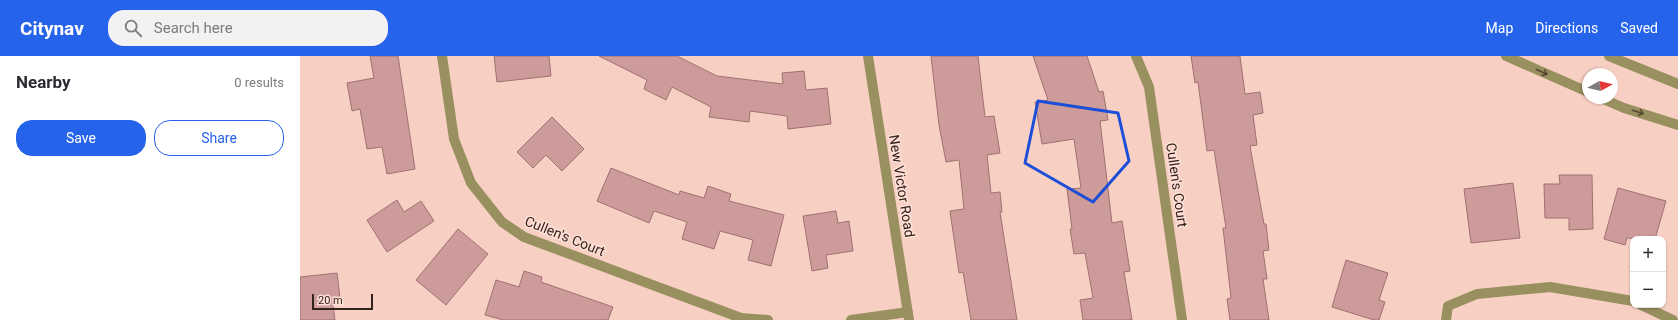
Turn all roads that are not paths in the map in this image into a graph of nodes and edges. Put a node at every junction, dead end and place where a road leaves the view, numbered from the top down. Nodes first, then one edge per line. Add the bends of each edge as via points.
1 (442, 56) edge
2 (868, 56) edge
3 (1136, 56) edge
4 (1506, 56) edge
5 (1610, 56) edge
6 (1678, 84) edge
7 (1582, 89) edge
8 (1615, 104) edge
9 (1678, 125) edge
10 (1630, 301) edge
11 (1647, 308) edge
12 (908, 316) edge
13 (768, 320) edge
14 (851, 320) edge
15 (1182, 320) edge
16 (1446, 320) edge
17 (1673, 320) edge

1 - 13 street, Cullen's Court via 454,139 471,183 502,222 524,237 741,318
2 - 12 street, New Victor Road
3 - 15 street, Cullen's Court via 1149,87
4 -> 7 street
5 - 6 street
8 -> 9 street
10 - 16 street via 1550,287 1477,294 1448,306
11 - 17 street
12 - 14 street

